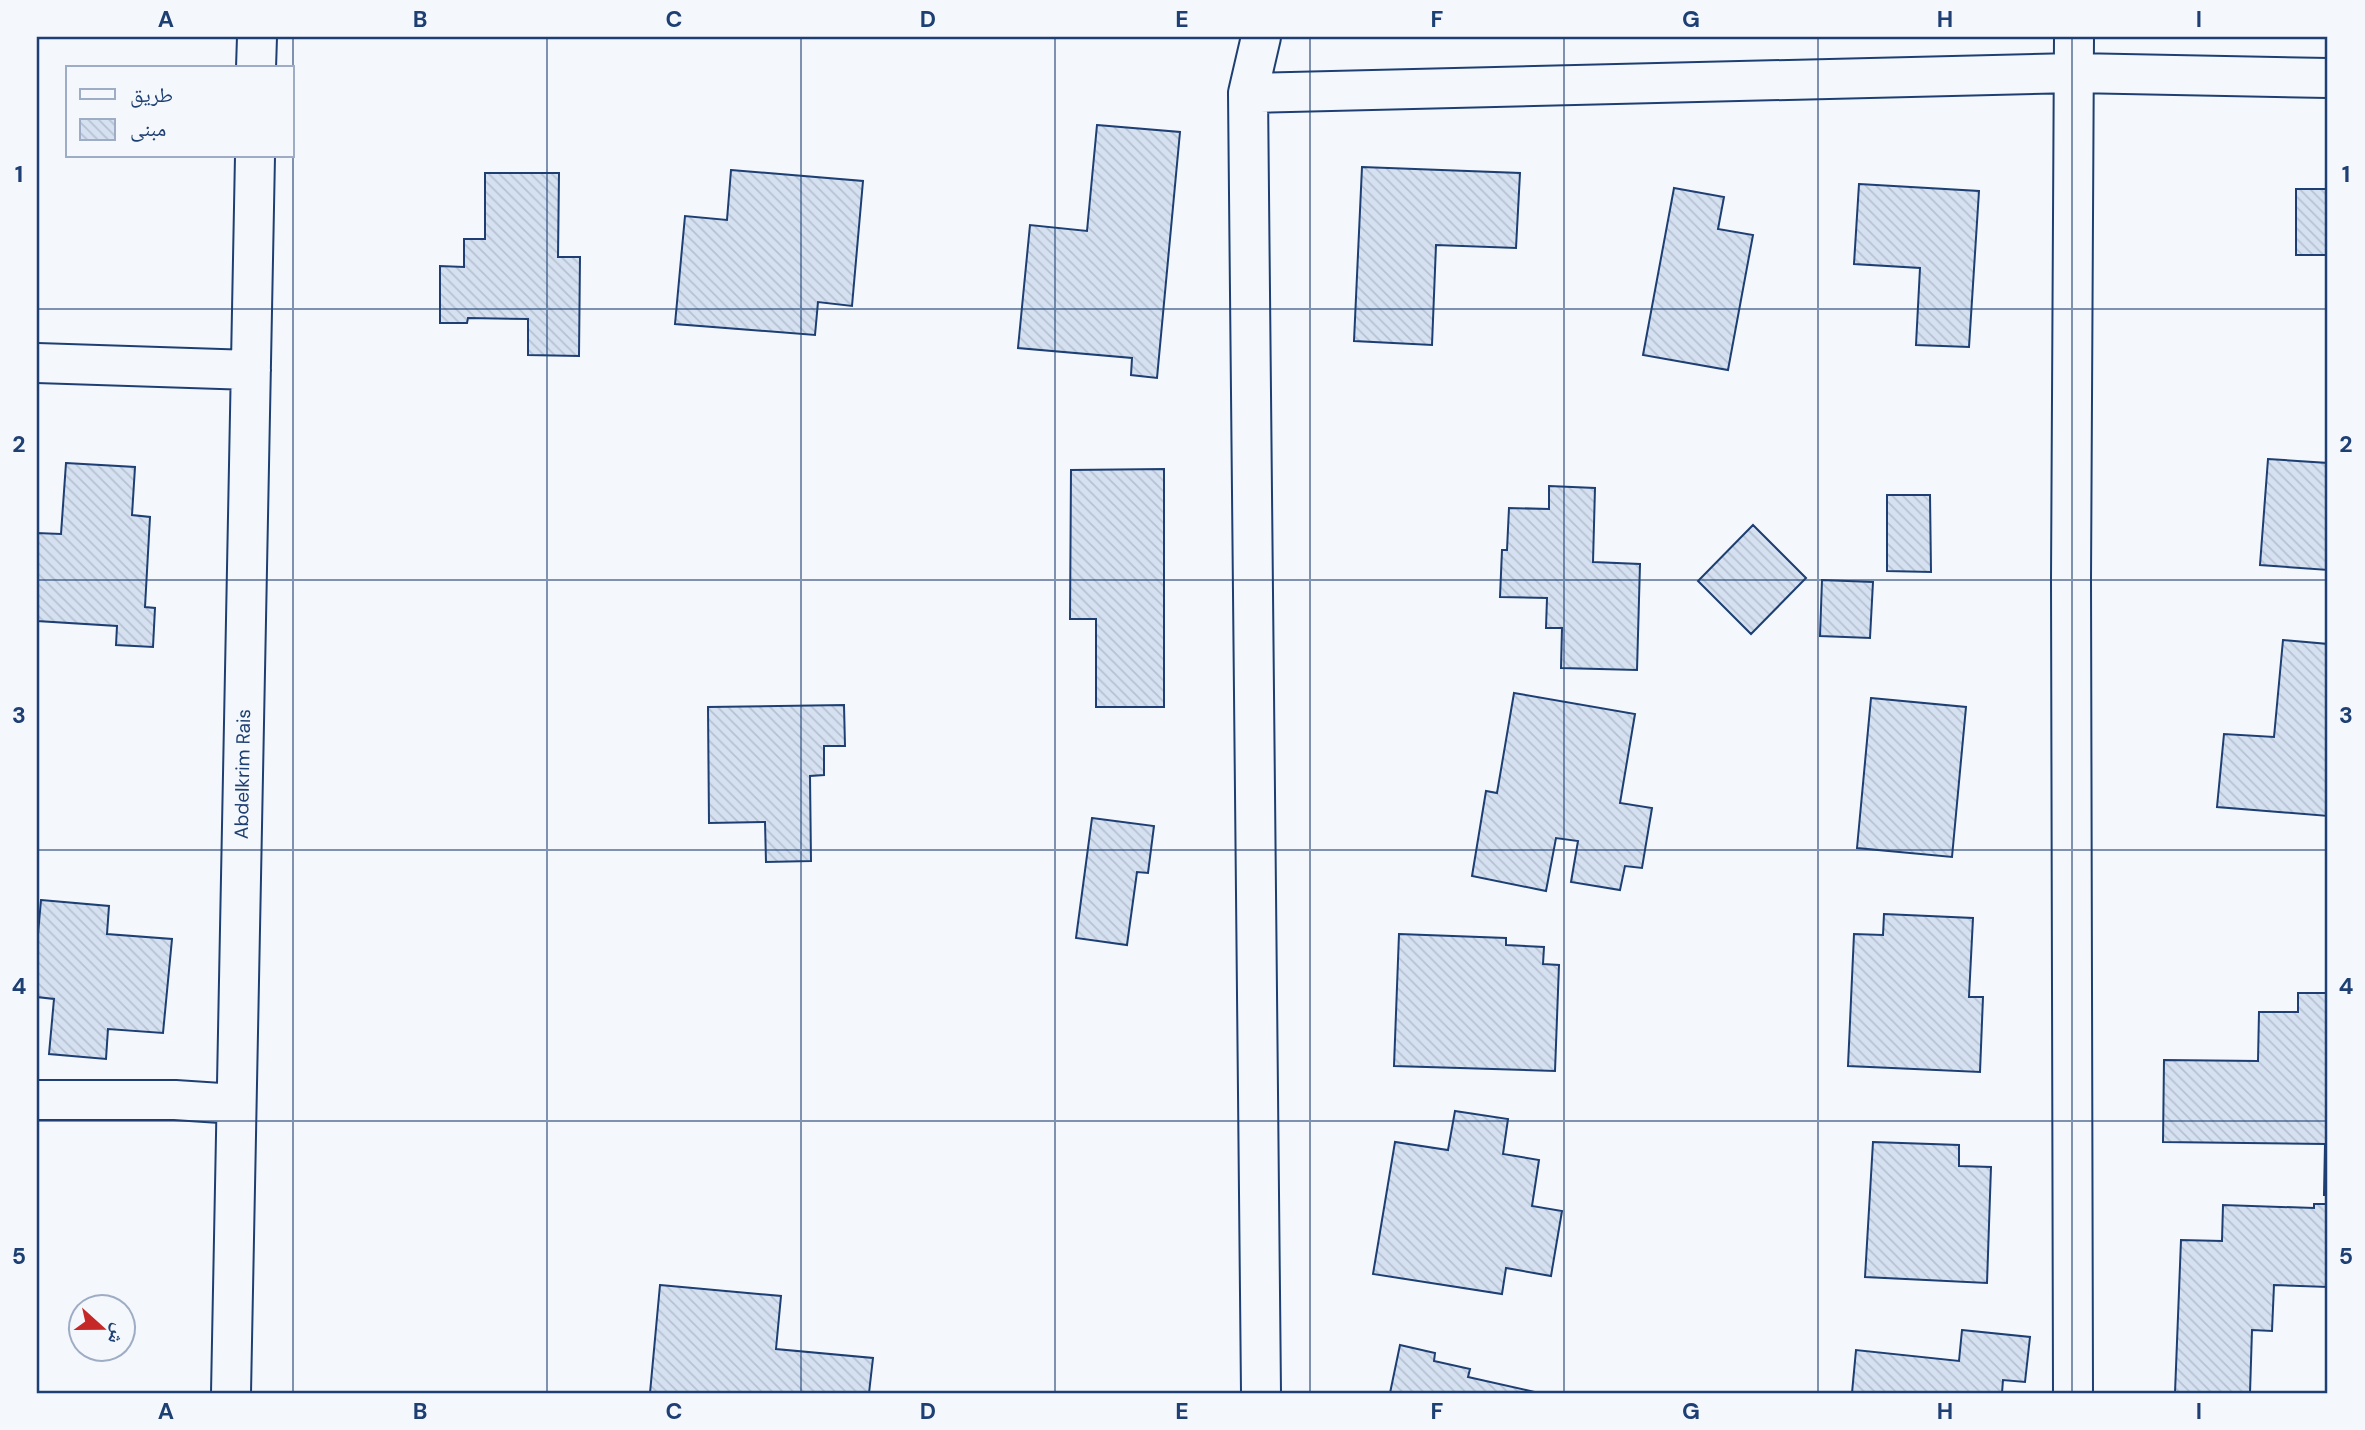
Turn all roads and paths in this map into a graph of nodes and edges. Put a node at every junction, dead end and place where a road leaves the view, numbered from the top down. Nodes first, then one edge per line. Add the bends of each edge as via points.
1 (257, 37) edge
2 (1261, 37) edge
3 (2074, 55) edge
4 (256, 66) edge
5 (2328, 78) edge
6 (1248, 93) junction
7 (255, 158) edge
8 (37, 363) edge
9 (251, 370) junction
10 (37, 1100) edge
11 (236, 1104) junction
12 (231, 1393) edge
13 (1261, 1393) edge
14 (2073, 1393) edge

1 - 4 street
2 - 6 street
3 - 5 street
3 - 6 street
3 - 14 street
6 - 13 street
7 - 9 street, Abdelkrim Rais
8 - 9 street
9 - 11 street, Abdelkrim Rais
10 - 11 street
11 - 12 street, Abdelkrim Rais

